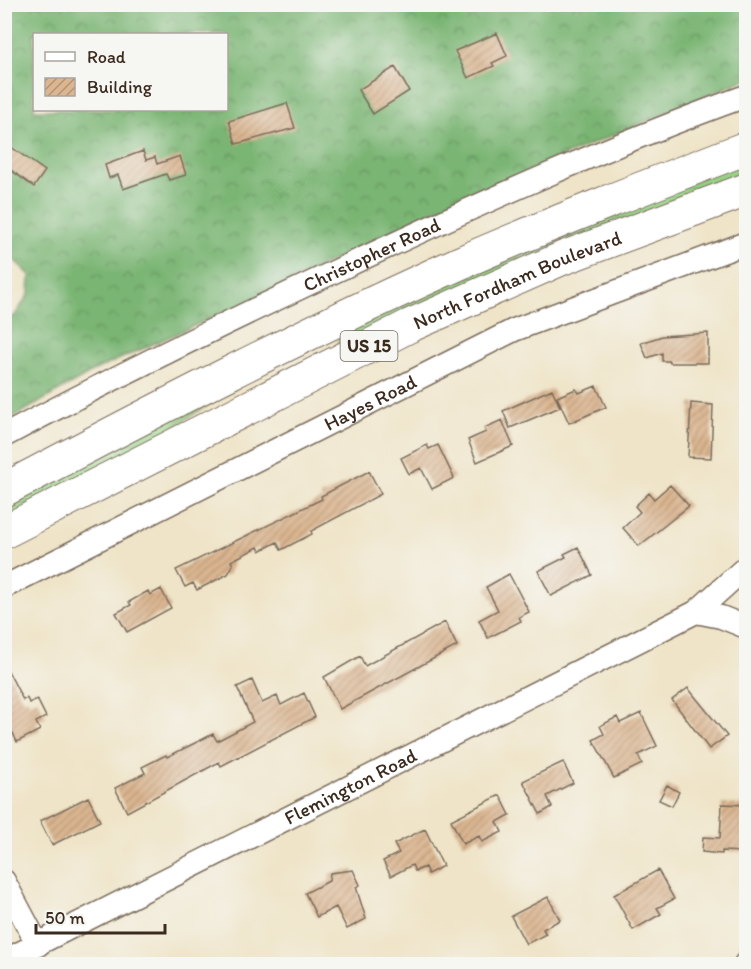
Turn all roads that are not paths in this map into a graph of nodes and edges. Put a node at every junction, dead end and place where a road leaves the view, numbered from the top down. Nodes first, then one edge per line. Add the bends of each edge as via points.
1 (747, 96) edge
2 (747, 148) edge
3 (747, 190) edge
4 (744, 251) edge
5 (314, 332) junction
6 (258, 402) junction
7 (4, 436) edge
8 (4, 490) edge
9 (4, 531) edge
10 (747, 567) edge
11 (4, 587) edge
12 (696, 612) junction
13 (747, 627) edge
14 (4, 881) edge
15 (38, 945) junction
16 (4, 961) edge

1 - 7 street, Christopher Road via 458,212 197,336
2 - 5 highway, North Fordham Boulevard / US 15 via 523,236
3 - 6 highway, North Fordham Boulevard / US 15 via 491,288
4 - 11 street, Hayes Road via 514,330
5 - 6 highway via 319,345 312,357 286,374
5 - 8 highway, North Fordham Boulevard / US 15
6 - 9 highway, North Fordham Boulevard / US 15
10 - 12 street, Flemington Road
12 - 13 street
12 - 15 street, Flemington Road
14 - 15 street
15 - 16 street, Flemington Road

